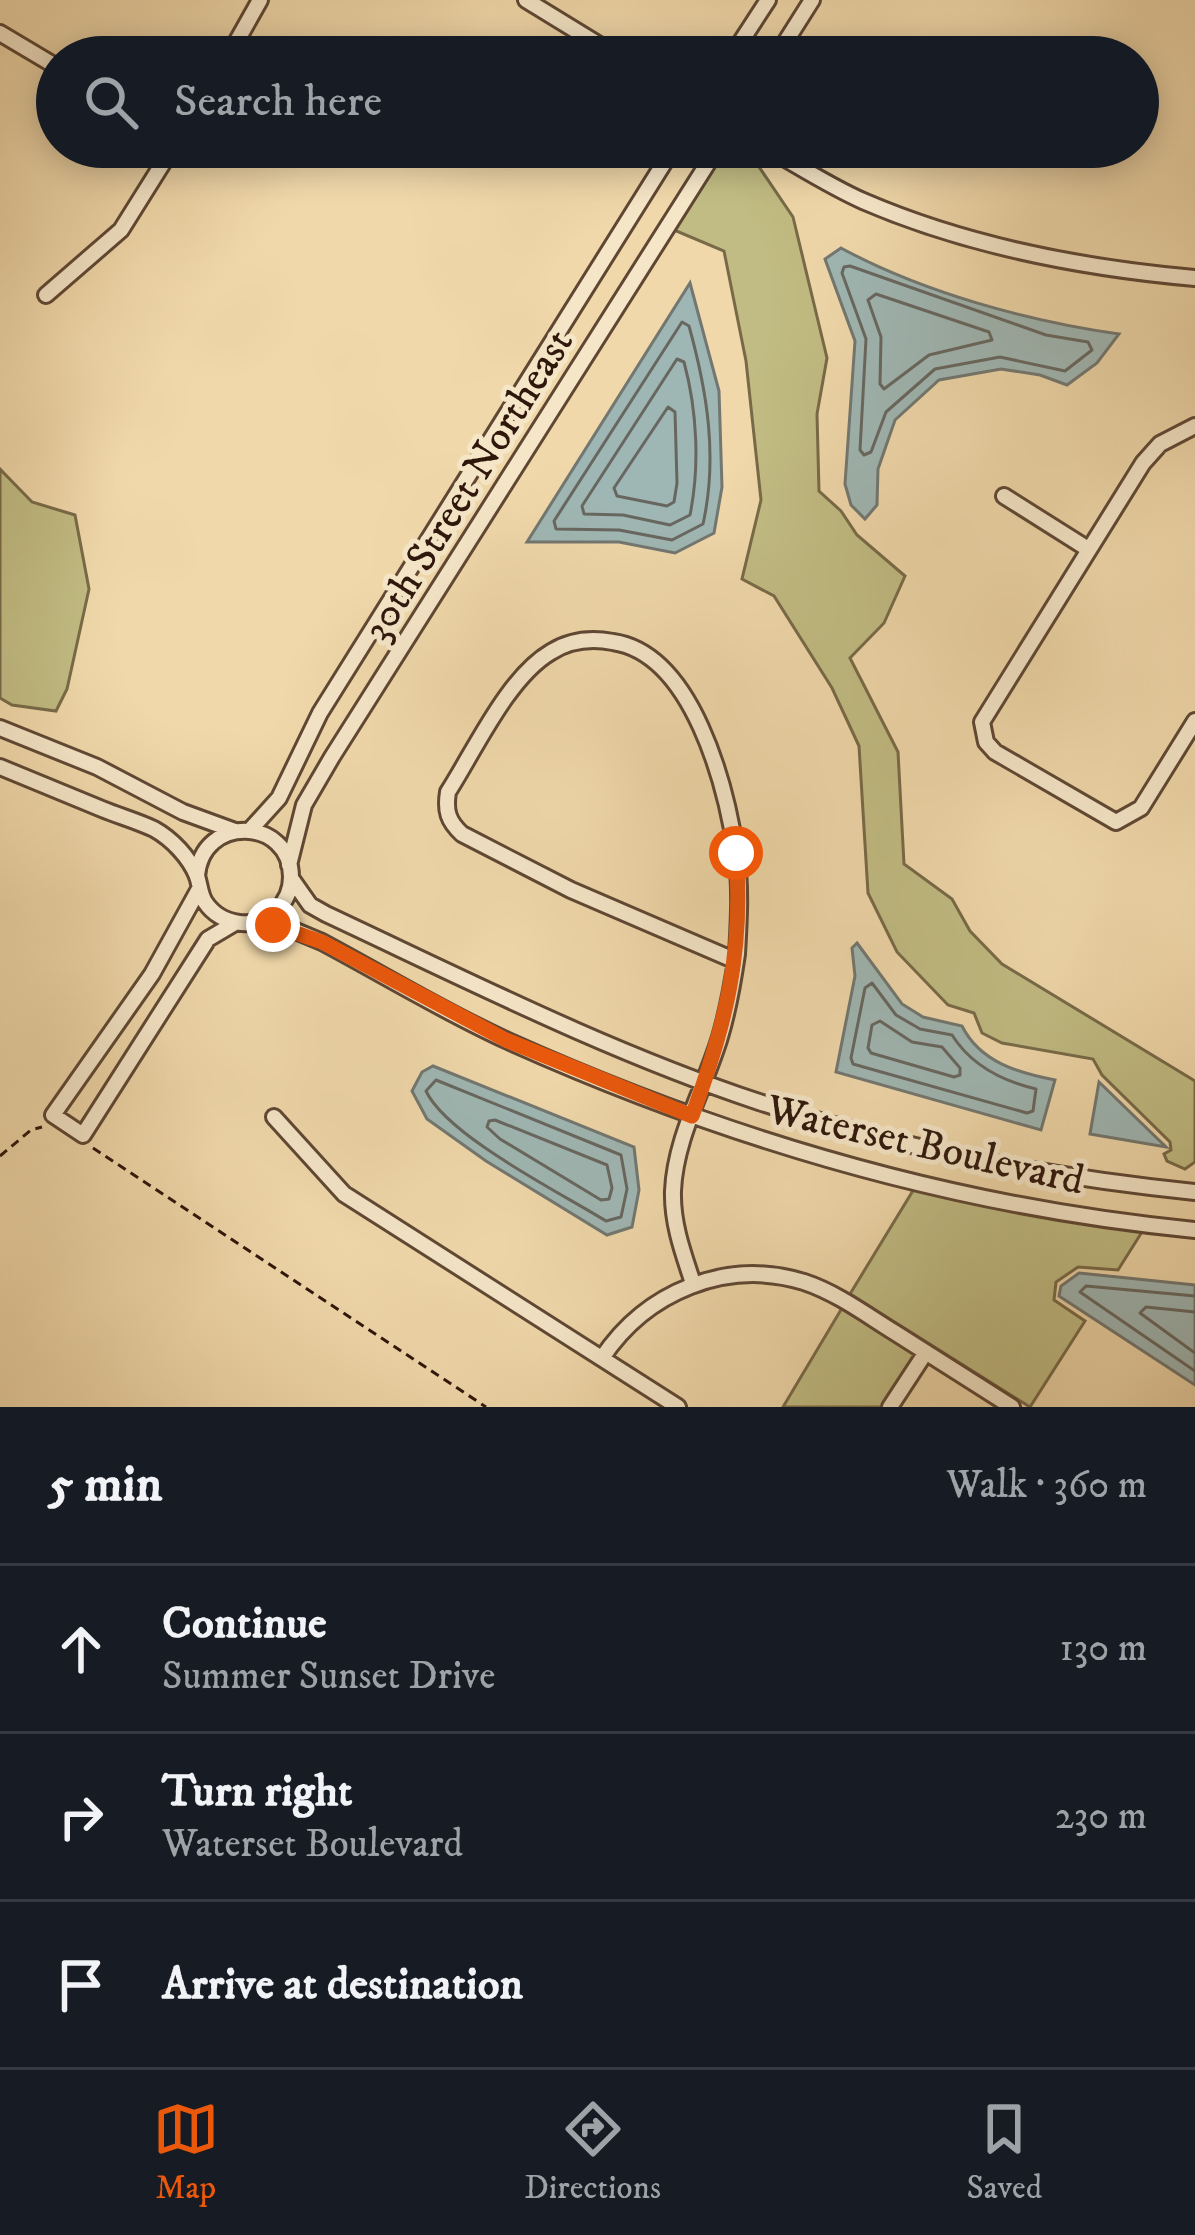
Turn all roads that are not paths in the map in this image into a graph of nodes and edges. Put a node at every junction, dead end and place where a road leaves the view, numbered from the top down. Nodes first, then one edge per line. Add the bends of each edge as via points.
1 (260, 0) edge
2 (526, 0) edge
3 (767, 0) edge
4 (812, 0) edge
5 (0, 33) edge
6 (240, 36) edge
7 (585, 36) edge
8 (744, 36) edge
9 (789, 36) edge
10 (36, 54) edge
11 (159, 168) edge
12 (661, 168) edge
13 (705, 168) edge
14 (803, 168) edge
15 (1195, 278) edge
16 (46, 295) dead end
17 (1195, 426) edge
18 (1004, 496) dead end
19 (1088, 549) junction
20 (1195, 721) edge
21 (0, 728) edge
22 (0, 767) edge
23 (242, 831) junction
24 (290, 872) junction
25 (198, 883) junction
26 (235, 922) junction
27 (254, 922) junction
28 (736, 961) junction
29 (704, 1082) junction
30 (692, 1116) junction
31 (274, 1118) dead end
32 (1195, 1192) edge
33 (1195, 1230) edge
34 (693, 1282) junction
35 (926, 1352) junction
36 (602, 1358) junction
37 (678, 1407) edge
38 (890, 1407) edge
39 (1012, 1407) edge

1 - 6 street
2 - 7 street
3 - 8 street
4 - 9 street
5 - 10 street
11 - 16 street via 121,230
12 - 23 street, 30th Street Northeast via 320,713 280,798
13 - 24 street, 30th Street Northeast via 304,805
14 - 15 street via 924,224 1117,272
17 - 19 street via 1143,463
18 - 19 street
19 - 20 street via 988,710 986,742 1116,822 1141,808
21 - 23 street
22 - 25 street via 156,830 178,848
23 - 24 street via 278,844
23 - 25 street via 211,844
24 - 27 street via 277,910
24 - 29 street, Waterset Boulevard via 310,905 326,914
25 - 26 street via 212,911
25 - 26 street via 152,974 53,1115 83,1135 208,939
26 - 27 street
27 - 30 street, Waterset Boulevard via 322,942 506,1040
28 - 28 street via 571,890 450,824 448,792 510,694 550,652 590,639 635,647 685,697 722,788 736,853
28 - 29 street
29 - 30 street
29 - 32 street, Waterset Boulevard via 962,1156
30 - 33 street, Waterset Boulevard via 915,1182
30 - 34 street via 673,1189
31 - 36 street via 344,1194
34 - 35 street via 747,1275 802,1281
34 - 36 street via 631,1321
35 - 38 street
35 - 39 street
36 - 37 street

